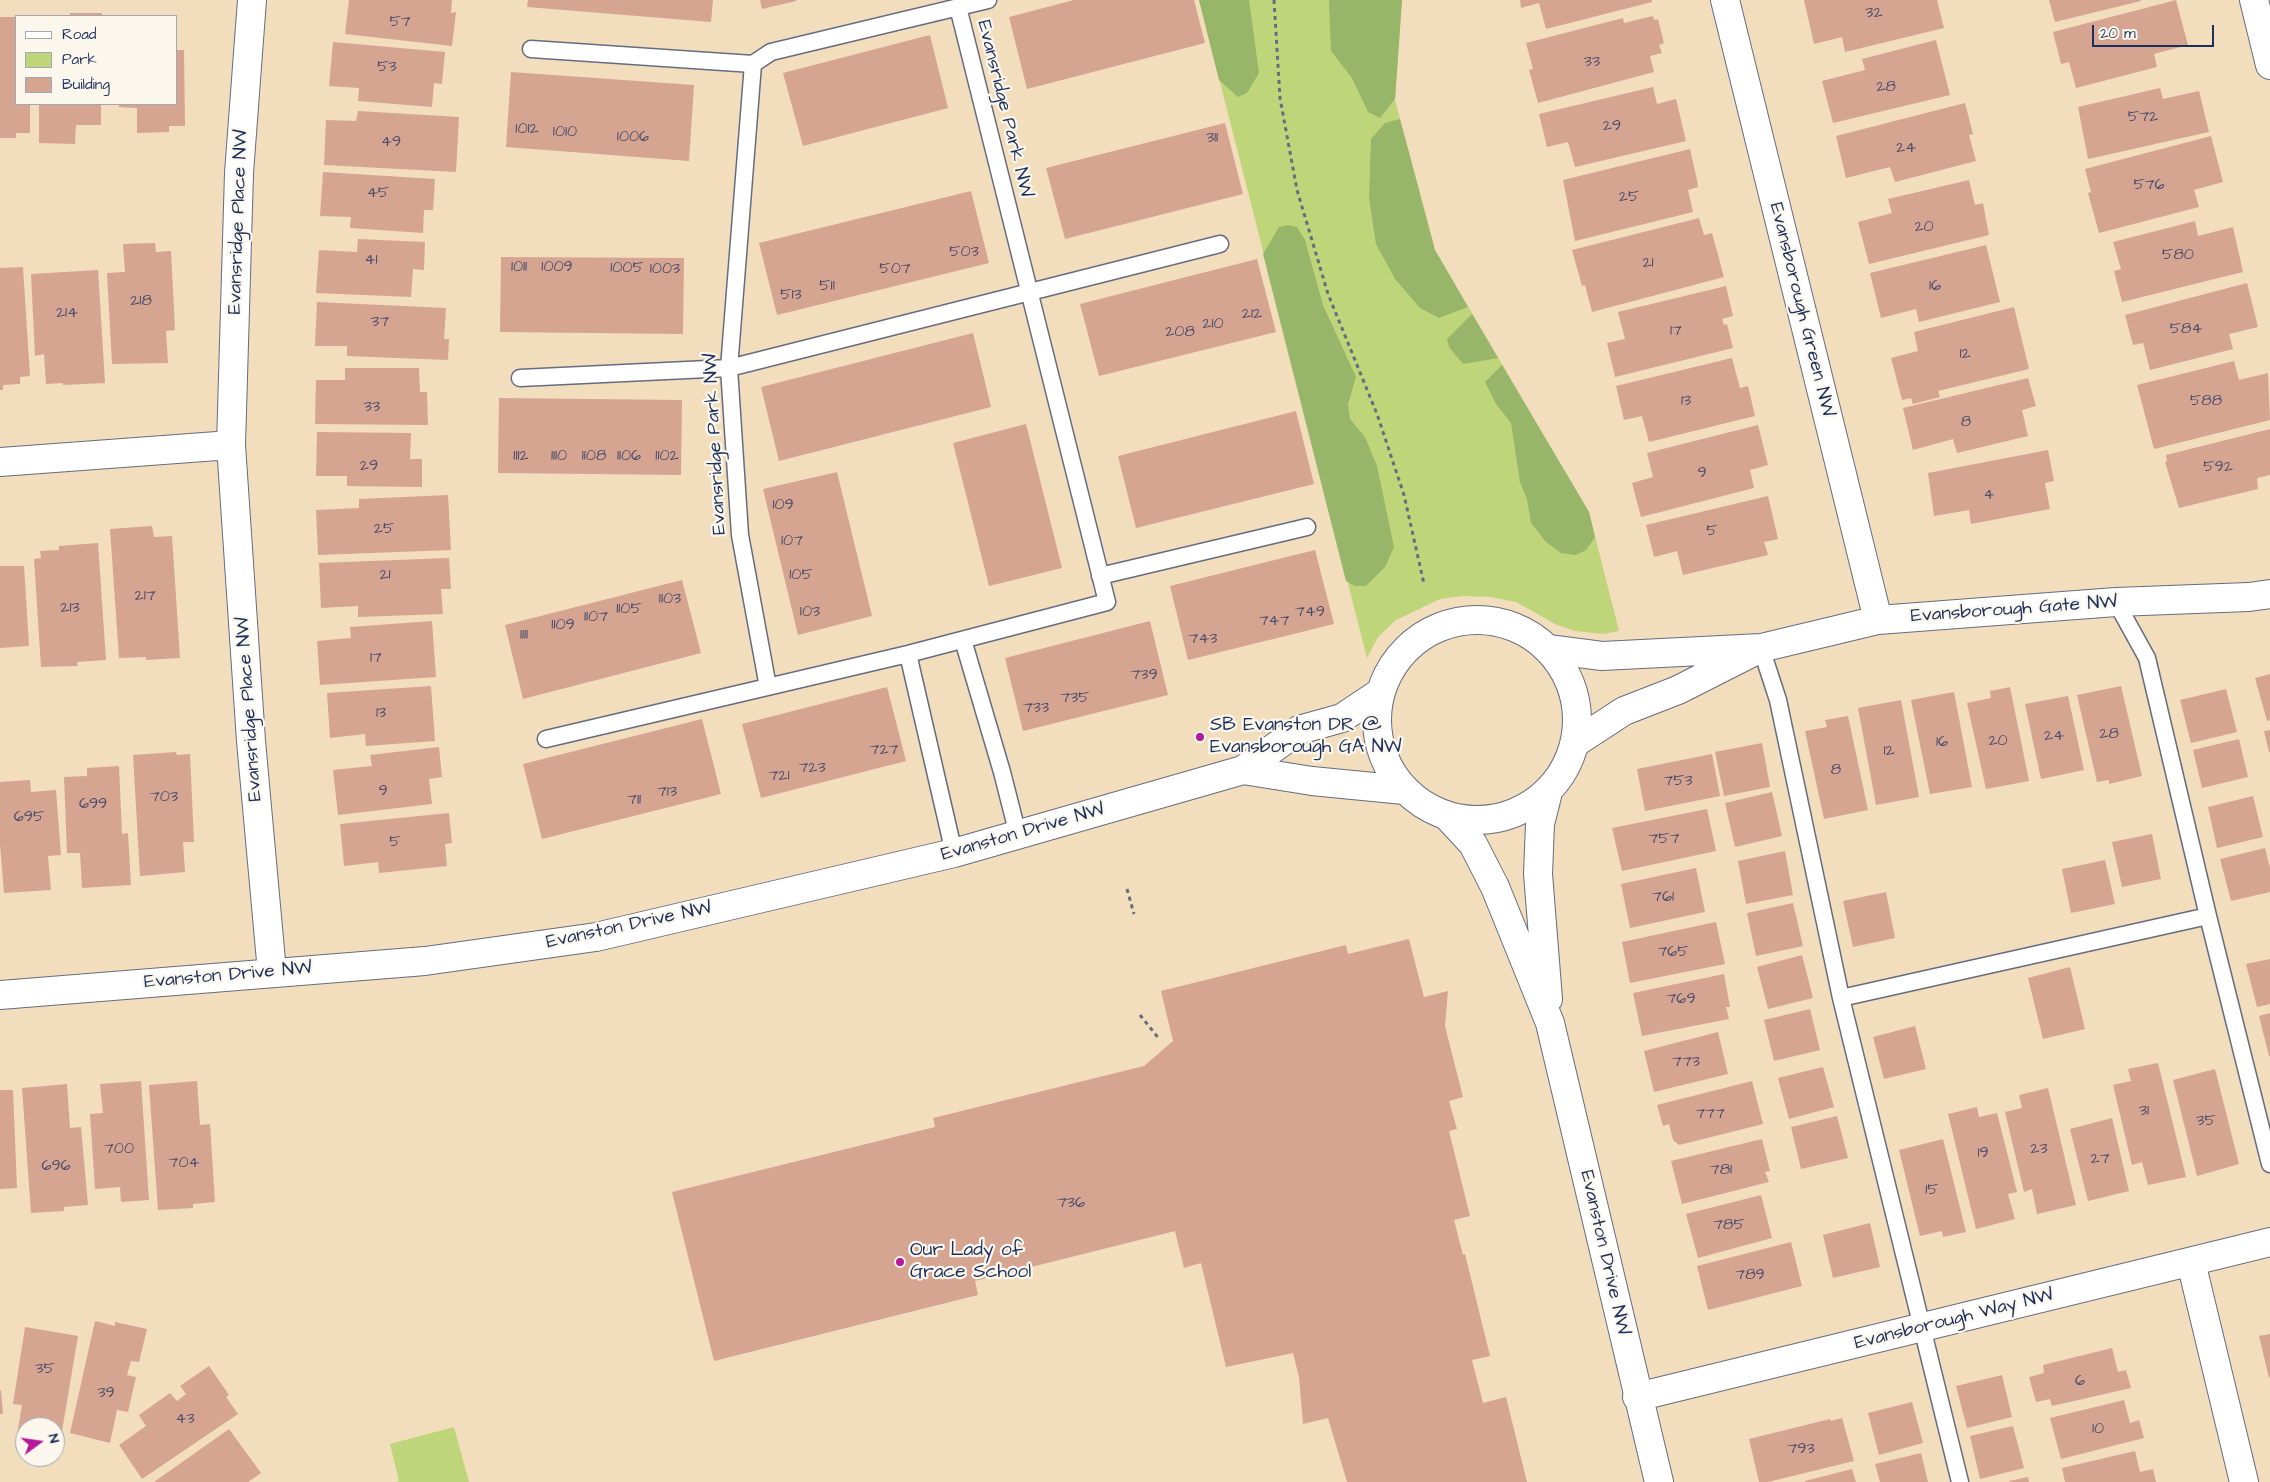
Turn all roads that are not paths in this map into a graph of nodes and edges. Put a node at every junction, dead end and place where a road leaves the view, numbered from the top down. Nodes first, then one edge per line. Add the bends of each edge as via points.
1 (252, 0) edge
2 (988, 0) edge
3 (1725, 0) edge
4 (2254, 0) edge
5 (958, 7) junction
6 (531, 50) dead end
7 (752, 64) junction
8 (2270, 65) edge
9 (1220, 244) dead end
10 (1030, 293) junction
11 (729, 368) junction
12 (520, 378) dead end
13 (231, 445) junction
14 (0, 462) edge
15 (1306, 527) dead end
16 (1100, 576) junction
17 (2270, 594) edge
18 (2116, 602) junction
19 (1878, 620) junction
20 (963, 640) junction
21 (1761, 648) junction
22 (1548, 649) junction
23 (908, 654) junction
24 (768, 687) junction
25 (1381, 692) junction
26 (546, 738) dead end
27 (1576, 743) junction
28 (1243, 770) junction
29 (1404, 790) junction
30 (1548, 792) junction
31 (1447, 816) junction
32 (1018, 835) junction
33 (954, 853) junction
34 (2208, 916) junction
35 (272, 972) junction
36 (0, 995) edge
37 (1841, 998) junction
38 (1550, 1023) junction
39 (2270, 1164) edge
40 (2270, 1242) edge
41 (2191, 1262) junction
42 (1921, 1328) junction
43 (1637, 1397) junction
44 (1659, 1482) edge
45 (1960, 1482) edge
46 (2244, 1482) edge

1 - 13 street, Evansridge Place NW via 240,174
2 - 5 lane
3 - 19 street, Evansborough Green NW
4 - 8 street
5 - 7 lane, Evansridge Park NW via 772,52
5 - 10 lane, Evansridge Park NW
6 - 7 lane
7 - 11 lane, Evansridge Park NW
9 - 10 lane
10 - 11 lane
10 - 16 lane, Evansridge Park NW
11 - 12 lane
11 - 24 lane, Evansridge Park NW via 740,535
13 - 14 street
13 - 35 street, Evansridge Place NW via 251,741
15 - 16 lane
16 - 20 lane, Evansridge Park NW via 1107,602
17 - 18 street, Evansborough Gate NW
18 - 19 street, Evansborough Gate NW
18 - 34 lane via 2147,658
19 - 21 street, Evansborough Gate NW
20 - 23 lane, Evansridge Park NW
20 - 32 lane
21 - 22 street, Evansborough Gate NW via 1602,656
21 - 27 street, Evansborough Gate NW via 1678,690 1624,711
21 - 37 lane via 1778,700
22 - 25 street via 1520,629 1486,620 1452,622 1420,637 1396,661
22 - 27 street via 1567,676 1577,709
23 - 24 lane, Evansridge Park NW
23 - 33 lane
24 - 26 lane, Evansridge Park NW
25 - 28 street, Evanston Drive NW via 1342,718 1299,730
25 - 29 street via 1377,726 1384,760
27 - 30 street
28 - 29 street, Evanston Drive NW via 1312,782
28 - 32 street, Evanston Drive NW
29 - 31 street
30 - 31 street via 1518,812 1492,819 1483,821
30 - 38 street, Evanston Drive NW via 1540,824 1538,874
31 - 38 street, Evanston Drive NW via 1473,844 1495,887
32 - 33 street, Evanston Drive NW
33 - 35 street, Evanston Drive NW via 596,937 425,961
34 - 37 lane
34 - 39 lane
35 - 36 street, Evanston Drive NW
37 - 42 lane
38 - 43 street, Evanston Drive NW
40 - 41 street, Evansborough Way NW
41 - 42 street, Evansborough Way NW
41 - 46 street
42 - 43 street, Evansborough Way NW
42 - 45 lane
43 - 44 street, Evanston Drive NW

